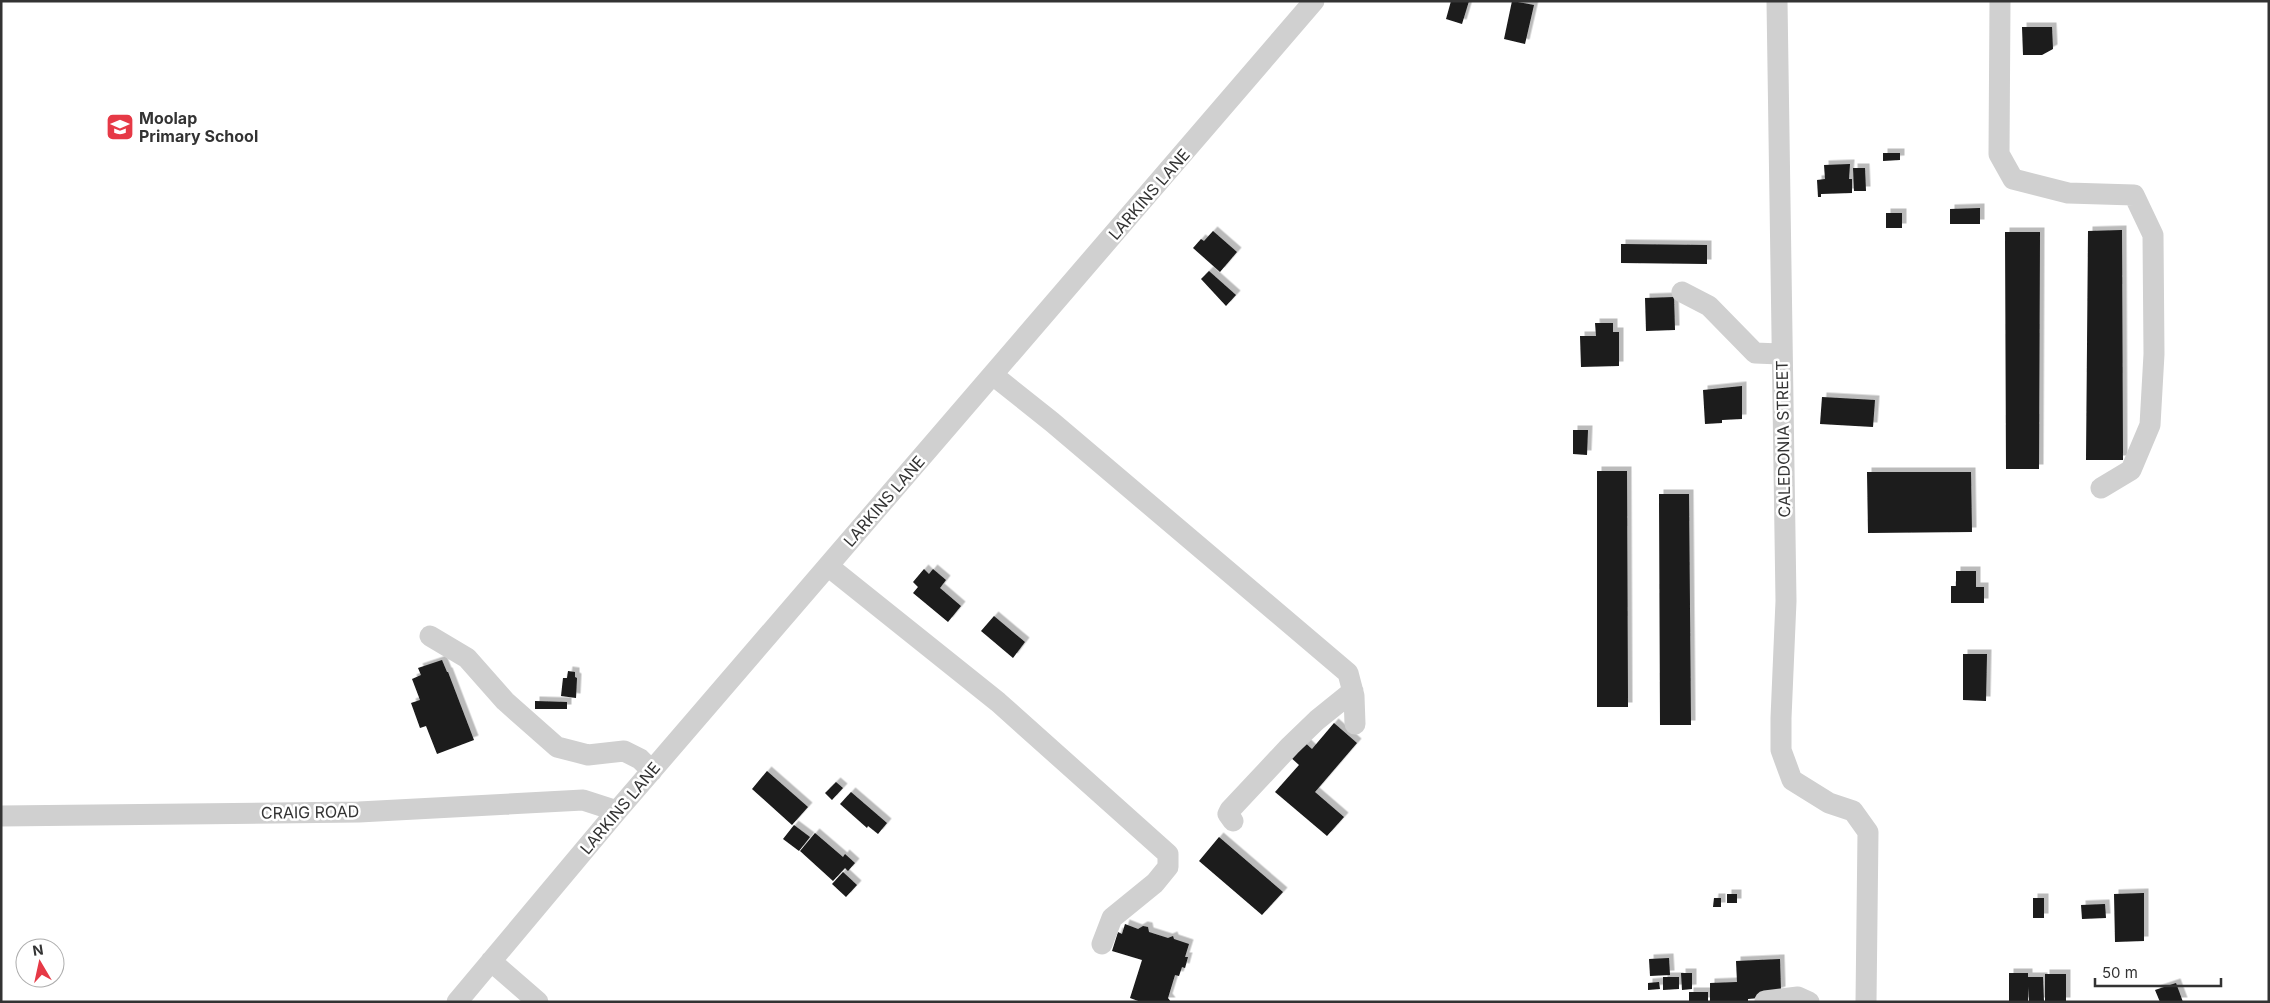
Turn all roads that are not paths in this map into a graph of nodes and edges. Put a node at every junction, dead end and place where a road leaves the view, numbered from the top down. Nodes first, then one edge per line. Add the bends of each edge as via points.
1 (1314, 1) edge
2 (1777, 1) edge
3 (2000, 1) edge
4 (1682, 292) dead end
5 (1782, 354) junction
6 (993, 375) junction
7 (2101, 488) dead end
8 (828, 566) junction
9 (430, 636) dead end
10 (1353, 691) junction
11 (1355, 724) dead end
12 (652, 771) junction
13 (617, 811) junction
14 (1, 816) edge
15 (1233, 821) dead end
16 (1102, 944) dead end
17 (491, 961) junction
18 (1766, 1001) edge
19 (457, 1002) edge
20 (538, 1002) edge
21 (1809, 1002) edge
22 (1866, 1002) edge

1 - 6 street, LARKINS LANE
2 - 5 street, CALEDONIA STREET
3 - 7 street via 1999,154 2012,179 2068,193 2134,195 2153,235 2154,354 2150,425 2131,470
4 - 5 street via 1708,306 1755,353
5 - 22 street, CALEDONIA STREET via 1786,601 1780,718 1782,750 1792,780 1829,803 1853,810 1868,832
6 - 8 street, LARKINS LANE
6 - 10 street via 1348,673
8 - 12 street, LARKINS LANE
8 - 16 street via 998,702 1168,854 1168,867 1155,883 1112,918
9 - 12 street via 467,658 505,700 557,748 588,755 624,751 640,759
10 - 11 street
10 - 15 street via 1290,746 1230,810 1228,814
12 - 13 street, LARKINS LANE
13 - 14 street, CRAIG ROAD via 583,800 359,812
13 - 17 street, LARKINS LANE
17 - 19 street, LARKINS LANE
17 - 20 street
18 - 21 street via 1798,997

